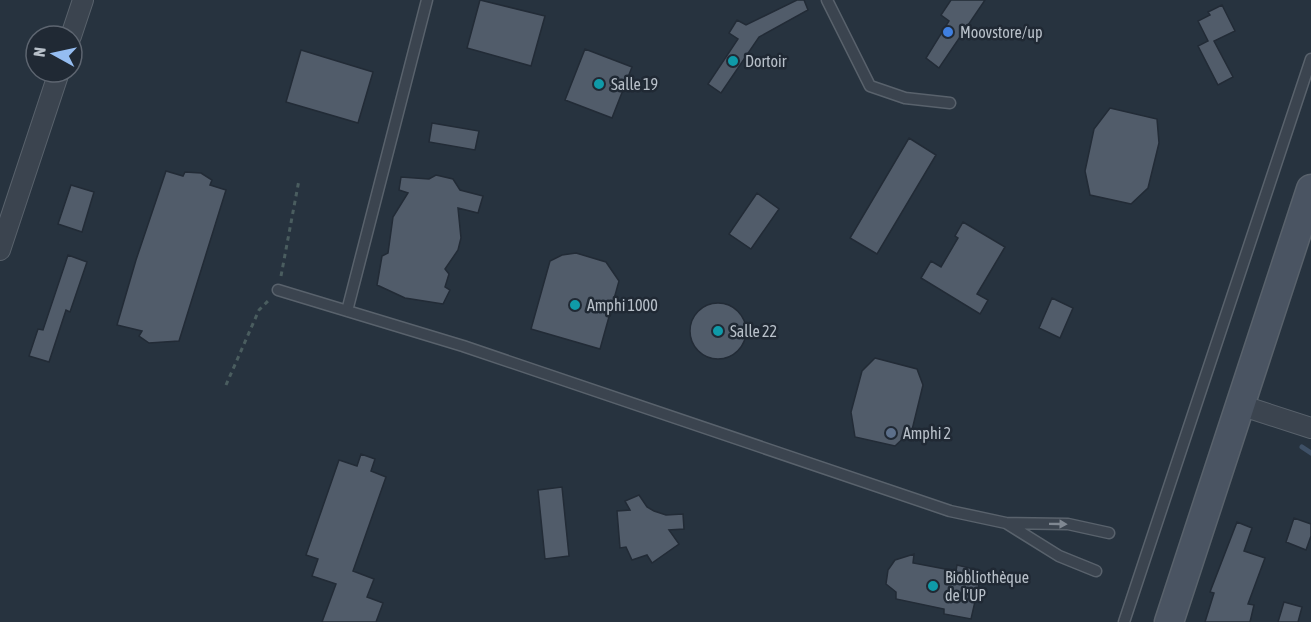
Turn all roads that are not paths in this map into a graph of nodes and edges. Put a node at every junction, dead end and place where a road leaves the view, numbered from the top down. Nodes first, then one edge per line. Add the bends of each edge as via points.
1 (83, 0) edge
2 (427, 0) edge
3 (827, 0) edge
4 (75, 24) edge
5 (1311, 59) edge
6 (55, 84) edge
7 (950, 103) dead end
8 (1311, 189) edge
9 (0, 250) edge
10 (278, 290) dead end
11 (347, 311) junction
12 (1240, 405) junction
13 (1311, 428) edge
14 (1006, 523) junction
15 (1109, 532) dead end
16 (1096, 571) dead end
17 (1124, 622) edge
18 (1169, 622) edge

1 - 4 street
2 - 11 lane
3 - 7 lane via 870,86 904,98
5 - 17 lane
6 - 9 street
8 - 12 street
10 - 11 lane
11 - 14 lane via 950,511
12 - 13 street
12 - 18 street
14 -> 15 lane via 1068,524
14 - 16 lane via 1059,556

